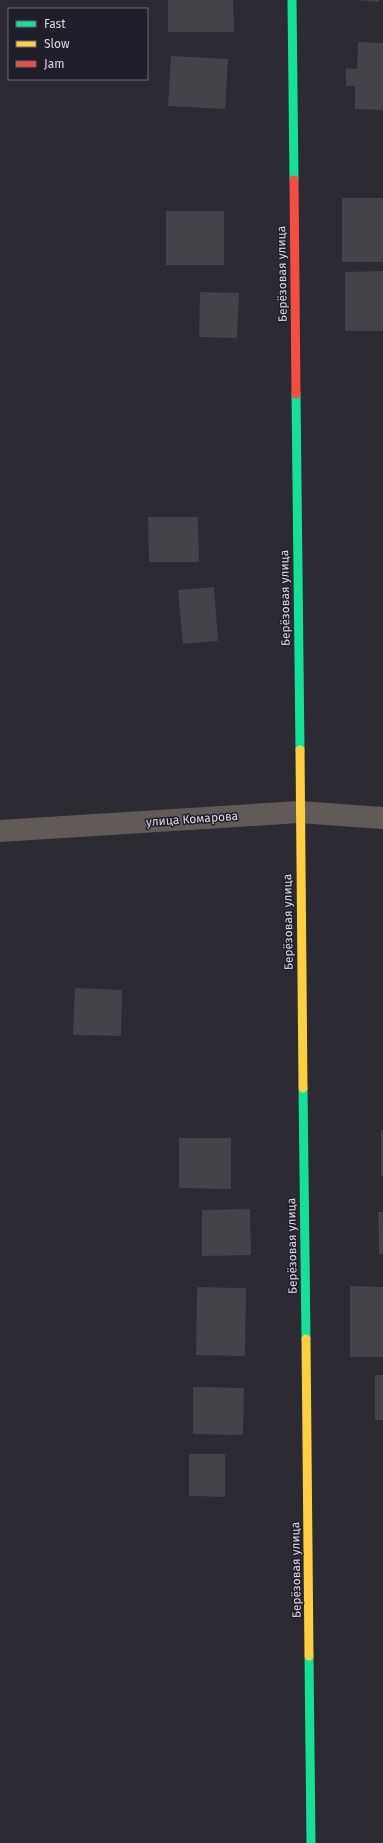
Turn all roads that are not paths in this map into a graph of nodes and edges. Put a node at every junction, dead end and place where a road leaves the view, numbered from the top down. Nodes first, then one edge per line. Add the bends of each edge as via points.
1 (292, 0) edge
2 (299, 812) junction
3 (383, 818) edge
4 (0, 831) edge
5 (311, 1843) edge

1 - 2 street, Берёзовая улица
2 - 3 street, улица Комарова
2 - 4 street, улица Комарова
2 - 5 street, Берёзовая улица

